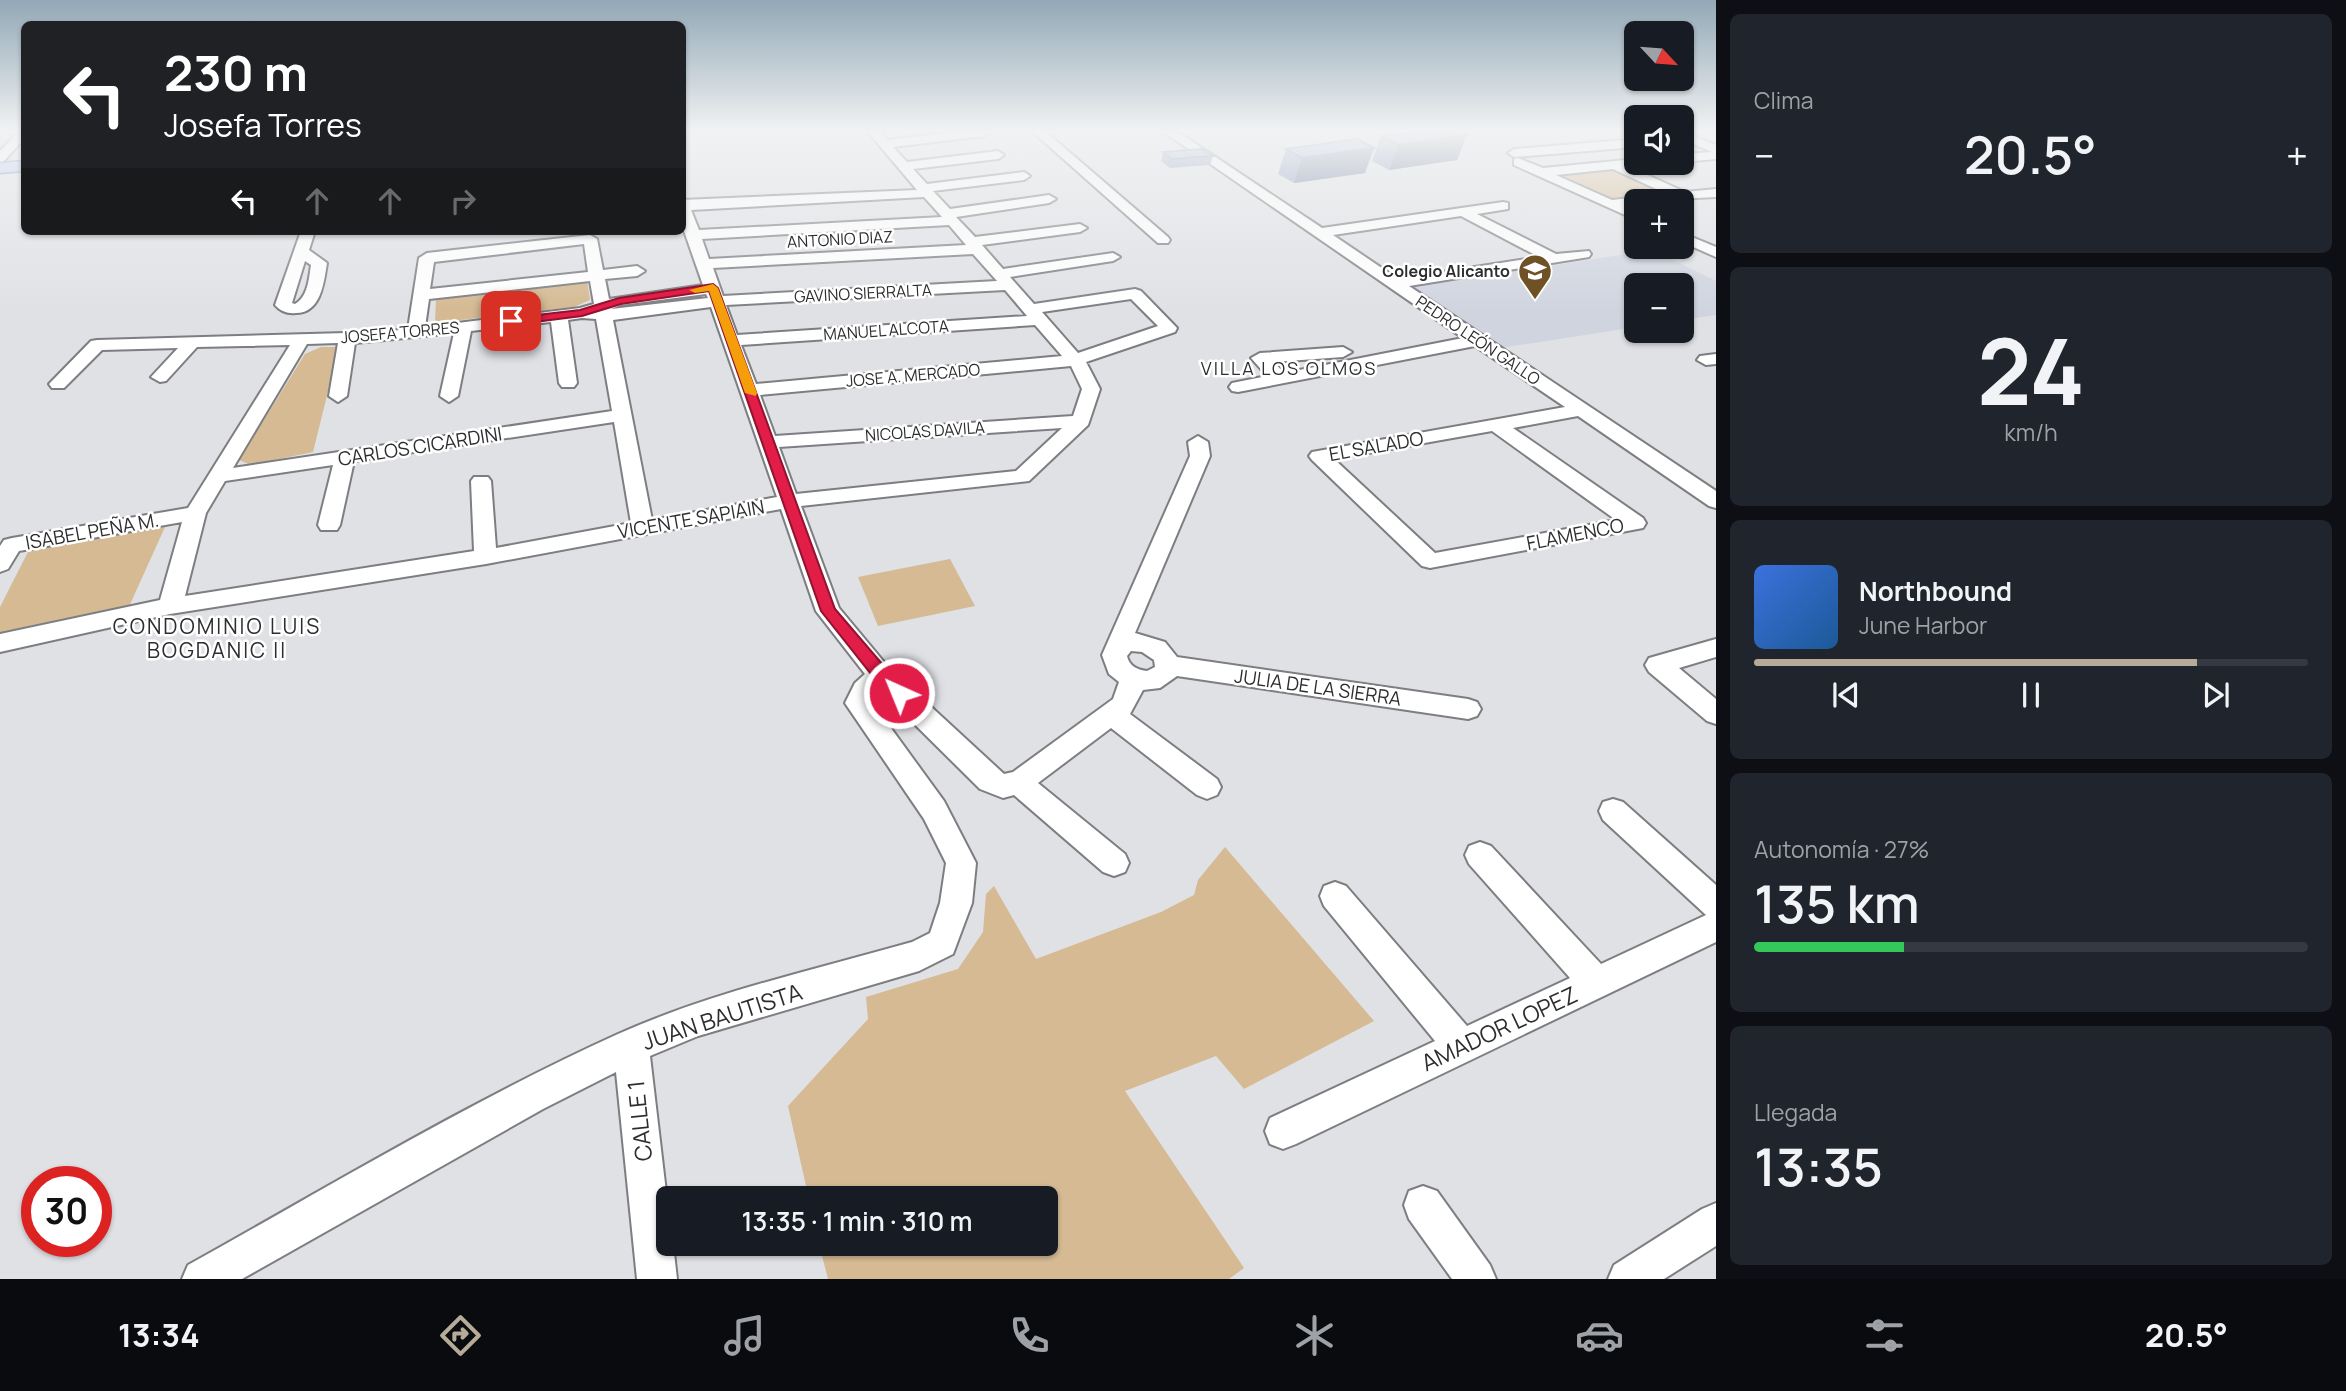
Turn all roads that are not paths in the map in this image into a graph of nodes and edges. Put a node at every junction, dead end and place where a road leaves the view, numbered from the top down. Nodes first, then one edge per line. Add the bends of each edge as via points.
1 (898, 192) edge
2 (926, 192) edge
3 (1108, 192) edge
4 (1259, 192) edge
5 (1583, 192) edge
6 (1716, 193) edge
7 (1694, 195) edge
8 (1049, 200) dead end
9 (1624, 202) edge
10 (1608, 204) junction
11 (686, 205) edge
12 (1503, 206) dead end
13 (1624, 211) edge
14 (1463, 212) junction
15 (686, 213) edge
16 (949, 217) junction
17 (1080, 228) dead end
18 (1320, 233) junction
19 (694, 234) junction
20 (307, 235) edge
21 (1163, 240) dead end
22 (1694, 240) edge
23 (1716, 240) edge
24 (1694, 243) edge
25 (974, 246) junction
26 (301, 253) dead end
27 (1716, 253) edge
28 (1584, 254) dead end
29 (1113, 257) dead end
30 (1557, 260) junction
31 (705, 264) junction
32 (637, 271) dead end
33 (596, 275) junction
34 (1004, 279) junction
35 (1395, 284) junction
36 (715, 294) junction
37 (422, 295) junction
38 (602, 310) junction
39 (1035, 314) junction
40 (559, 316) junction
41 (464, 327) junction
42 (416, 333) junction
43 (347, 338) junction
44 (302, 339) junction
45 (732, 340) junction
46 (1478, 340) junction
47 (193, 342) junction
48 (1454, 344) junction
49 (1075, 360) junction
50 (160, 377) dead end
51 (1279, 378) junction
52 (568, 383) dead end
53 (58, 384) dead end
54 (1238, 387) dead end
55 (750, 390) junction
56 (338, 396) dead end
57 (449, 397) dead end
58 (1581, 410) junction
59 (622, 415) junction
60 (1081, 421) junction
61 (1496, 425) junction
62 (769, 442) junction
63 (1198, 442) dead end
64 (345, 457) junction
65 (218, 476) junction
66 (481, 481) dead end
67 (1714, 497) edge
68 (791, 501) junction
69 (195, 513) junction
70 (329, 525) dead end
71 (643, 528) junction
72 (486, 557) junction
73 (1430, 561) joint
74 (0, 564) edge
75 (170, 606) junction
76 (0, 643) edge
77 (1716, 648) edge
78 (1114, 656) junction
79 (1168, 665) junction
80 (880, 675) junction
81 (1132, 678) junction
82 (1468, 709) dead end
83 (1111, 714) junction
84 (1716, 714) edge
85 (1021, 782) junction
86 (1207, 787) dead end
87 (1613, 811) dead end
88 (1480, 855) dead end
89 (1114, 863) dead end
90 (1335, 896) dead end
91 (1716, 905) edge
92 (1716, 926) edge
93 (1596, 983) junction
94 (631, 1046) junction
95 (1461, 1046) junction
96 (1283, 1131) dead end
97 (1423, 1205) dead end
98 (1716, 1223) edge
99 (202, 1279) edge
100 (657, 1279) edge
101 (1476, 1279) edge
102 (1628, 1279) edge

1 - 11 street
2 - 16 street
3 - 21 street
4 - 18 street, PEDRO LEÓN GALLO
5 - 10 street
6 - 7 street
8 - 16 street
9 - 10 street
10 - 13 street
12 - 14 street
14 - 18 street
14 - 30 street
15 - 19 street
16 - 19 street
16 - 25 street
17 - 25 street, ANTONIO DIAZ
18 - 35 street, PEDRO LEÓN GALLO
19 - 31 street
20 - 26 street
22 - 23 street
24 - 27 street
25 - 31 street, ANTONIO DIAZ
25 - 34 street
28 - 30 street
29 - 34 street, GAVINO SIERRALTA
30 - 35 street
31 - 36 street
32 - 33 street
33 - 37 street
33 - 37 street via 590,240 427,258
33 - 38 street
34 - 36 street, GAVINO SIERRALTA
34 - 39 street
35 - 46 street, PEDRO LEÓN GALLO
36 - 38 street, JOSEFA TORRES
36 - 45 street
37 - 42 street
38 - 40 street, JOSEFA TORRES
38 - 59 street
39 - 45 street, MANUEL ALCOTA
39 - 49 street
39 - 49 street, MANUEL ALCOTA via 1135,294 1168,328
40 - 41 street, JOSEFA TORRES
40 - 52 street
41 - 42 street, JOSEFA TORRES
41 - 57 street
42 - 43 street, JOSEFA TORRES
43 - 44 street, JOSEFA TORRES
43 - 56 street
44 - 47 street, JOSEFA TORRES
44 - 65 street
45 - 55 street
46 - 48 street
46 - 58 street, PEDRO LEÓN GALLO
47 - 50 street
47 - 53 street, JOSEFA TORRES via 97,345
48 - 51 street
48 - 51 street via 1260,358
49 - 55 street, JOSE A. MERCADO
49 - 60 street via 1091,389
51 - 54 street
55 - 62 street
58 - 61 street, EL SALADO
58 - 67 street, PEDRO LEÓN GALLO
59 - 64 street, CARLOS CICARDINI
59 - 71 street
60 - 62 street, NICOLAS DAVILA
60 - 68 street, VICENTE SAPIAIN via 1022,477
61 - 73 street, EL SALADO via 1319,456
61 - 73 street, FLAMENCO via 1635,523
62 - 68 street
63 - 78 street via 1200,456
64 - 65 street, CARLOS CICARDINI
64 - 70 street
65 - 69 street
66 - 72 street
68 - 71 street, VICENTE SAPIAIN
68 - 80 street via 828,611
69 - 74 street, ISABEL PEÑA M. via 12,545
69 - 75 street
71 - 72 street, VICENTE SAPIAIN
72 - 75 street, VICENTE SAPIAIN
75 - 76 street, VICENTE SAPIAIN
77 - 84 street via 1658,665
78 - 79 street via 1122,645 1139,642 1159,650
78 - 81 street via 1119,669
79 - 81 street via 1167,671 1151,681
79 - 82 street, JULIA DE LA SIERRA
80 - 85 street via 989,781 1003,786
80 - 94 street, JUAN BAUTISTA via 858,703 934,810 961,863 957,903 942,943 919,956 698,1018
81 - 83 street via 1130,694
83 - 85 street
83 - 86 street
85 - 89 street
87 - 91 street
88 - 93 street
90 - 95 street
92 - 93 street, AMADOR LOPEZ
93 - 95 street, AMADOR LOPEZ
94 - 99 street, JUAN BAUTISTA via 530,1096
94 - 100 street, CALLE 1
95 - 96 street, AMADOR LOPEZ
97 - 101 street
98 - 102 street

